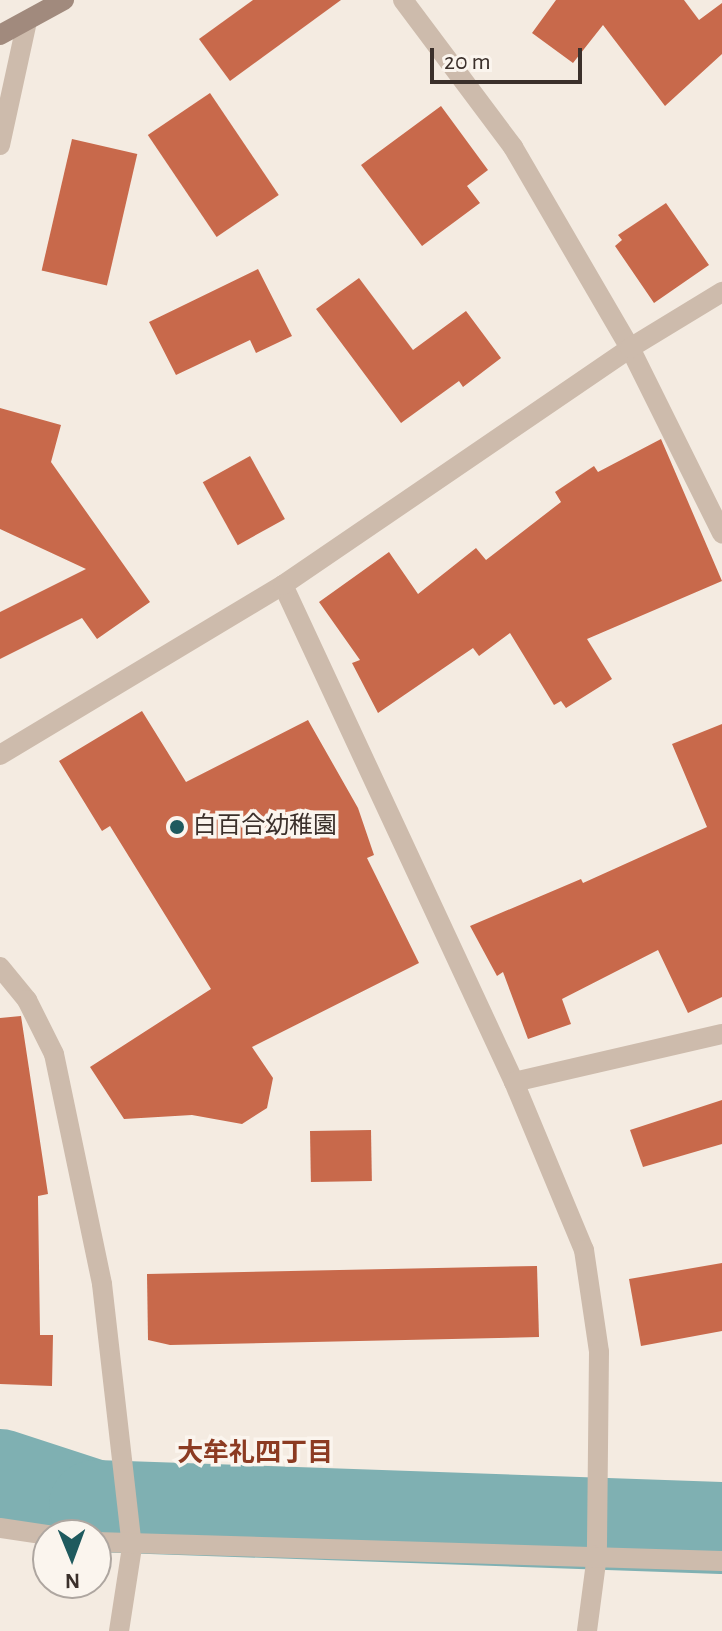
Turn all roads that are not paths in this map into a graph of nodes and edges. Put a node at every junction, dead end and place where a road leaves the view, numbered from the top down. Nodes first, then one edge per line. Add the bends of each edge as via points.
1 (64, 0) edge
2 (403, 0) edge
3 (26, 26) junction
4 (0, 35) edge
5 (0, 145) edge
6 (722, 292) edge
7 (630, 348) junction
8 (722, 533) edge
9 (283, 585) junction
10 (0, 755) edge
11 (0, 967) edge
12 (722, 1034) edge
13 (514, 1082) junction
14 (0, 1528) edge
15 (32, 1533) edge
16 (112, 1544) edge
17 (132, 1547) junction
18 (597, 1547) junction
19 (722, 1561) edge
20 (119, 1631) edge
21 (587, 1631) edge

1 - 3 street
2 - 7 street via 513,147
3 - 4 street
3 - 5 street
6 - 7 street
7 - 8 street
7 - 9 street
9 - 10 street
9 - 13 street
11 - 17 street via 27,1000 54,1054 102,1284
12 - 13 street
13 - 18 street via 584,1250 599,1352
14 - 15 street
16 - 17 street
17 - 18 street
17 - 20 street
18 - 19 street
18 - 21 street

